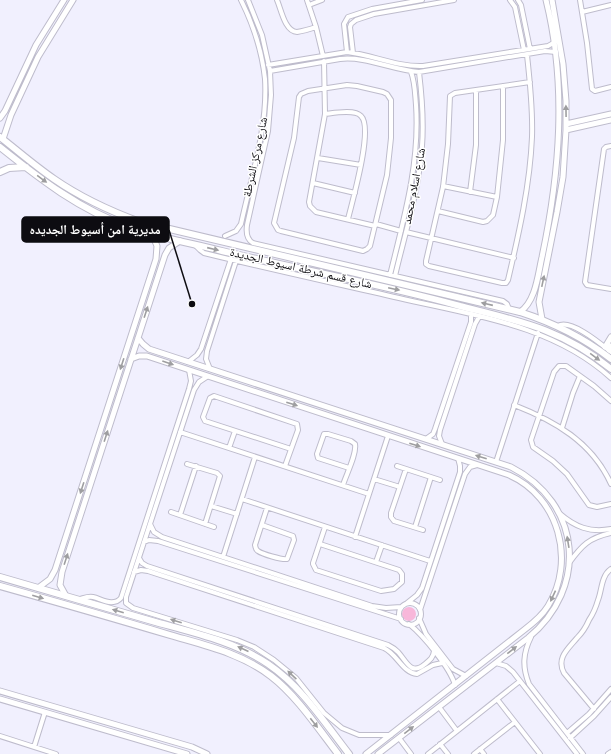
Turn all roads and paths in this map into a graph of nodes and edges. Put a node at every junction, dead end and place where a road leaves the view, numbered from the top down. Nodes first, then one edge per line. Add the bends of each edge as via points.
1 (64, 0) edge
2 (73, 0) edge
3 (241, 0) edge
4 (248, 0) edge
5 (276, 0) edge
6 (307, 0) edge
7 (322, 0) edge
8 (422, 0) edge
9 (454, 0) edge
10 (510, 0) edge
11 (518, 0) edge
12 (546, 0) edge
13 (552, 0) edge
14 (580, 0) edge
15 (402, 2) edge
16 (309, 5) junction
17 (392, 5) edge
18 (611, 5) edge
19 (582, 12) junction
20 (316, 27) junction
21 (555, 42) junction
22 (530, 48) junction
23 (524, 50) junction
24 (266, 52) junction
25 (347, 52) junction
26 (556, 52) junction
27 (260, 53) junction
28 (353, 53) junction
29 (339, 54) junction
30 (527, 54) junction
31 (323, 56) junction
32 (340, 59) junction
33 (324, 62) junction
34 (268, 65) junction
35 (404, 65) junction
36 (270, 70) junction
37 (402, 70) junction
38 (412, 72) junction
39 (419, 72) junction
40 (530, 82) junction
41 (502, 86) junction
42 (611, 87) edge
43 (325, 89) junction
44 (476, 90) junction
45 (325, 114) junction
46 (611, 114) edge
47 (0, 118) edge
48 (611, 120) edge
49 (566, 127) junction
50 (1, 138) edge
51 (611, 146) edge
52 (0, 147) edge
53 (558, 150) junction
54 (565, 150) junction
55 (318, 158) junction
56 (361, 165) junction
57 (26, 167) junction
58 (0, 172) edge
59 (313, 183) junction
60 (443, 186) junction
61 (470, 192) junction
62 (355, 193) junction
63 (497, 197) junction
64 (89, 200) junction
65 (98, 205) junction
66 (409, 205) junction
67 (85, 207) junction
68 (438, 211) junction
69 (94, 212) junction
70 (348, 219) junction
71 (375, 225) junction
72 (403, 231) junction
73 (152, 234) junction
74 (430, 238) junction
75 (224, 239) junction
76 (180, 241) junction
77 (194, 244) junction
78 (264, 248) junction
79 (288, 257) junction
80 (514, 258) junction
81 (238, 259) junction
82 (261, 260) junction
83 (286, 265) junction
84 (334, 265) junction
85 (272, 266) junction
86 (390, 275) junction
87 (395, 276) junction
88 (611, 289) edge
89 (428, 290) junction
90 (426, 296) junction
91 (509, 309) junction
92 (520, 312) junction
93 (471, 315) junction
94 (479, 317) junction
95 (542, 319) junction
96 (558, 326) junction
97 (531, 328) junction
98 (538, 334) junction
99 (554, 334) junction
100 (611, 337) edge
101 (138, 338) junction
102 (572, 346) junction
103 (609, 349) edge
104 (131, 358) junction
105 (611, 359) edge
106 (188, 362) junction
107 (210, 369) junction
108 (611, 369) edge
109 (188, 370) junction
110 (208, 376) junction
111 (580, 376) junction
112 (611, 378) edge
113 (261, 386) junction
114 (259, 393) junction
115 (611, 401) edge
116 (514, 405) junction
117 (184, 412) junction
118 (539, 415) junction
119 (104, 417) junction
120 (111, 419) junction
121 (562, 428) junction
122 (235, 431) junction
123 (180, 432) junction
124 (401, 432) junction
125 (388, 436) junction
126 (399, 439) junction
127 (426, 439) junction
128 (442, 444) junction
129 (229, 448) junction
130 (291, 449) junction
131 (255, 457) junction
132 (458, 458) junction
133 (496, 462) junction
134 (187, 464) dead end
135 (477, 465) junction
136 (196, 466) junction
137 (285, 466) junction
138 (397, 466) dead end
139 (349, 468) junction
140 (406, 469) junction
141 (431, 477) junction
142 (609, 477) edge
143 (374, 479) junction
144 (440, 480) dead end
145 (611, 484) edge
146 (161, 485) junction
147 (343, 485) junction
148 (400, 487) junction
149 (546, 493) junction
150 (369, 494) junction
151 (540, 498) junction
152 (454, 499) junction
153 (242, 500) junction
154 (611, 504) edge
155 (211, 506) junction
156 (267, 508) junction
157 (170, 512) dead end
158 (237, 514) junction
159 (559, 514) junction
160 (180, 515) junction
161 (150, 524) junction
162 (205, 524) junction
163 (262, 525) junction
164 (214, 526) dead end
165 (325, 527) junction
166 (414, 527) junction
167 (611, 529) edge
168 (423, 530) dead end
169 (595, 531) junction
170 (611, 533) edge
171 (355, 537) junction
172 (596, 537) junction
173 (144, 542) junction
174 (320, 544) junction
175 (382, 545) junction
176 (202, 553) junction
177 (223, 557) junction
178 (139, 558) junction
179 (430, 561) junction
180 (376, 562) junction
181 (570, 563) junction
182 (611, 569) edge
183 (134, 572) junction
184 (426, 573) junction
185 (432, 574) junction
186 (0, 577) edge
187 (0, 586) edge
188 (38, 588) junction
189 (309, 588) junction
190 (66, 596) junction
191 (124, 597) junction
192 (78, 600) junction
193 (251, 603) junction
194 (407, 603) junction
195 (76, 607) junction
196 (401, 607) junction
197 (420, 610) junction
198 (543, 612) junction
199 (549, 617) junction
200 (156, 618) junction
201 (419, 618) junction
202 (401, 619) junction
203 (409, 624) junction
204 (177, 628) junction
205 (532, 635) junction
206 (175, 636) junction
207 (434, 651) junction
208 (496, 662) junction
209 (442, 663) junction
210 (466, 676) junction
211 (520, 681) junction
212 (455, 685) junction
213 (611, 690) edge
214 (0, 691) edge
215 (446, 692) junction
216 (611, 697) edge
217 (451, 698) junction
218 (0, 699) edge
219 (497, 699) junction
220 (315, 706) junction
221 (439, 707) junction
222 (594, 709) junction
223 (45, 712) junction
224 (87, 716) junction
225 (515, 722) junction
226 (85, 724) junction
227 (457, 731) junction
228 (567, 733) junction
229 (391, 735) junction
230 (0, 736) edge
231 (399, 738) junction
232 (570, 738) junction
233 (440, 744) junction
234 (34, 747) junction
235 (374, 748) junction
236 (480, 749) junction
237 (611, 752) edge
238 (51, 753) edge
239 (56, 754) edge
240 (187, 754) edge
241 (207, 754) edge
242 (338, 754) edge
243 (349, 754) edge
244 (366, 754) edge
245 (378, 754) edge
246 (411, 754) edge
247 (428, 754) edge
248 (448, 754) edge
249 (474, 754) edge
250 (484, 754) edge
251 (540, 754) edge
252 (577, 754) edge
253 (583, 754) edge
254 (608, 754) edge

1 - 47 street via 36,45
2 - 50 street via 38,57
3 - 27 street, شارع مركز الشرطة
4 - 24 street, شارع مركز الشرطة via 257,19
5 - 20 street via 290,30 296,32
6 - 16 street
7 - 16 street
8 - 15 street
9 - 17 street
10 - 23 street via 515,7
11 - 22 street
12 - 21 street
49 -> 13 street via 563,64
14 - 19 street
15 - 17 street
16 - 20 street
17 - 25 street via 372,8 346,19 344,24
17 - 28 street via 353,21 350,27
18 - 19 street
19 - 42 street via 592,89 595,91
20 - 31 street
21 - 22 street via 548,46
21 - 26 street
22 - 23 street
23 - 35 street via 423,66
24 - 27 street
24 - 34 street, شارع مركز الشرطة
25 - 28 street
25 - 29 street
26 - 30 street
26 - 53 street via 560,104
27 - 75 street, شارع مركز الشرطة via 265,78 262,130 241,224
28 - 35 street
29 - 31 street
29 - 32 street
30 - 39 street
30 - 40 street
31 - 34 street
32 - 33 street
32 - 37 street via 356,59
33 - 36 street
33 - 43 street
34 - 36 street, شارع مركز الشرطة
35 - 37 street
36 - 78 street, شارع مركز الشرطة via 270,119 246,229 247,237
37 - 38 street
38 - 39 street
38 - 66 street, شارع اسلام محمد via 415,83 417,139
39 - 66 street, شارع اسلام محمد via 423,138 419,170
40 - 41 street
40 - 80 street via 532,135 529,177
41 - 44 street
41 - 63 street via 503,140
43 - 45 street
43 - 71 street via 357,86 387,94 391,100 389,155
43 - 71 street via 308,91 298,97 294,138 275,226 281,231 363,251 370,246
44 - 60 street via 455,92 450,96
44 - 61 street via 476,145
45 - 55 street
45 - 56 street via 353,112 364,120
46 - 49 street
48 - 49 street
49 - 54 street
50 - 64 main road, شارع قسم شرطة اسيوط الجديدة via 54,179
51 - 88 street via 604,149 585,282 587,285
52 - 57 main road, شارع قسم شرطة اسيوط الجديدة
53 - 54 street
53 - 92 street via 555,189 540,265 532,299
95 -> 54 street via 539,302 557,212
55 - 56 street
55 - 59 street
56 - 62 street
57 - 58 main road via 9,168
57 -> 67 main road, شارع قسم شرطة اسيوط الجديدة
59 - 62 street
59 - 70 street via 309,202 313,210
60 - 61 street
60 - 68 street
61 - 63 street
62 - 70 street
63 - 68 street via 493,215 482,222
64 - 65 main road, شارع قسم شرطة اسيوط الجديدة
64 - 67 main road
65 - 69 main road via 95,206
65 - 75 main road, شارع قسم شرطة اسيوط الجديدة via 140,222
66 - 72 street, شارع اسلام محمد
67 - 69 main road, شارع قسم شرطة اسيوط الجديدة
68 - 74 street
69 - 73 main road, شارع قسم شرطة اسيوط الجديدة
70 - 71 street
71 - 72 street
72 - 74 street
72 - 86 street, شارع اسلام محمد
72 - 87 street, شارع اسلام محمد
73 - 76 main road, شارع قسم شرطة اسيوط الجديدة
73 -> 119 street via 157,246 156,259
74 - 80 street
74 - 80 street via 426,262 429,266 437,268 504,283 508,280
75 - 78 main road, شارع قسم شرطة اسيوط الجديدة
76 - 77 main road, شارع قسم شرطة اسيوط الجديدة
101 -> 76 street via 167,251
77 -> 81 main road, شارع قسم شرطة اسيوط الجديدة
77 - 81 street via 203,252
78 - 79 main road, شارع قسم شرطة اسيوط الجديدة
78 - 82 main road
78 - 84 street
79 - 83 main road
79 - 84 main road, شارع قسم شرطة اسيوط الجديدة
81 - 82 main road, شارع قسم شرطة اسيوط الجديدة
81 - 85 street
81 - 106 street via 201,349
81 - 107 street via 207,351 206,359
82 - 85 main road, شارع قسم شرطة اسيوط الجديدة
83 - 85 main road, شارع قسم شرطة اسيوط الجديدة
83 -> 90 main road, شارع قسم شرطة اسيوط الجديدة
84 - 86 street
84 - 89 main road, شارع قسم شرطة اسيوط الجديدة
85 - 93 street
86 - 87 street
87 - 91 street via 503,301
89 - 90 main road
91 -> 89 main road, شارع قسم شرطة اسيوط الجديدة
90 - 97 main road, شارع قسم شرطة اسيوط الجديدة
91 - 92 main road, شارع قسم شرطة اسيوط الجديدة
92 - 95 main road, شارع قسم شرطة اسيوط الجديدة
93 - 94 street
93 - 127 street via 435,429
94 - 97 street
94 - 128 street via 440,430
95 - 96 main road, شارع قسم شرطة اسيوط الجديدة
96 - 99 main road
96 - 103 street via 564,324 574,327
96 - 105 main road, شارع قسم شرطة اسيوط الجديدة
97 - 98 street
97 - 99 main road, شارع قسم شرطة اسيوط الجديدة
98 - 102 street
98 - 116 street
99 - 102 main road, شارع قسم شرطة اسيوط الجديدة
100 - 103 street
101 - 104 street
101 - 106 street via 147,348
102 -> 108 main road, شارع قسم شرطة اسيوط الجديدة via 588,352
102 - 112 street
104 -> 109 street via 144,356
104 - 120 street
106 - 107 street
107 - 113 street
109 - 110 street
109 - 117 street via 191,377
110 - 114 street
110 - 117 street via 195,387
111 - 115 street
111 - 118 street via 566,366 556,369
111 - 121 street
113 - 114 street
113 - 124 street
114 -> 125 street
116 - 118 street
116 - 133 street
117 - 123 street
117 - 146 street
118 - 121 street
118 - 154 street via 531,440 533,447 567,474 589,505 597,507
119 - 120 street
119 -> 188 street via 55,570
190 -> 120 street via 60,576
121 - 142 street via 592,455
122 - 129 street
122 - 130 street
122 - 130 street via 204,421 203,417 211,397 296,423 298,429
123 - 129 street
123 - 146 street
124 - 126 street
124 - 127 street
125 - 126 street
125 - 143 street
126 -> 132 street
127 - 128 street
133 -> 128 street
129 - 131 street
130 - 137 street
131 - 137 street
131 - 153 street
132 - 135 street
132 - 152 street via 460,472
133 - 149 street via 527,476
134 - 136 street
135 - 151 street via 515,478
135 - 152 street via 470,467 466,472
136 - 155 street via 220,476
136 - 160 street
137 - 147 street
138 - 140 street
139 - 139 street via 356,448 354,443 324,434 318,458
139 - 147 street
140 - 141 street
140 - 148 street
141 - 144 street
141 - 166 street
142 - 145 street
143 - 148 street
143 - 150 street
146 - 161 street
146 - 191 street
147 - 150 street
148 - 166 street via 391,517 394,521
149 - 151 street
149 - 159 street
150 - 171 street
151 -> 198 street via 557,528 562,554 559,581 553,597
152 - 179 street
152 - 185 street
153 - 156 street
153 - 158 street
155 - 158 street
155 - 162 street
156 - 163 street
156 - 165 street
157 - 160 street
158 - 177 street
159 - 169 street via 575,526
181 -> 159 street via 568,537
160 - 162 street
161 - 173 street
161 - 176 street via 159,536
162 - 164 street
163 - 163 street via 256,550 283,560 287,559 293,536
165 - 171 street
165 - 174 street
166 - 168 street
167 - 169 street
169 - 172 street
170 - 172 street
171 - 175 street
172 - 181 street via 583,545
173 - 176 street via 158,540
173 - 178 street
174 - 180 street
174 - 180 street via 313,564 316,570 378,590 389,591 398,586 403,579 400,571
175 - 179 street
175 - 180 street
176 - 177 street
176 - 189 street
177 - 189 street
178 - 183 street
178 - 193 street via 147,566
179 - 184 street
181 - 199 street via 563,593
182 - 222 street via 604,578 590,619 561,659 564,673
183 - 191 street
183 - 193 street via 148,571
184 - 185 street
184 - 194 street via 419,593
185 - 197 street
186 - 188 main road
187 -> 195 main road
188 - 190 main road
189 - 196 street via 375,607
189 - 202 street
190 - 192 main road
191 - 192 street via 112,603 91,597
191 - 200 street via 129,606
192 - 195 main road
200 -> 192 main road
193 - 207 street via 388,645 399,652 413,669 420,669 426,664
193 - 209 street via 388,650 411,673 420,673 433,664
194 - 196 street
194 - 197 street via 415,604
195 - 206 main road
196 - 202 street
197 - 201 street
198 - 199 street
198 - 210 street
199 - 205 street
200 - 204 main road
220 -> 200 street via 296,678 254,647
201 - 203 street
201 - 210 street via 426,634 453,669
202 - 203 street
203 - 207 street
204 - 206 main road
220 -> 204 main road via 288,679 254,655 238,647
208 -> 205 street
205 - 228 street via 524,655 527,679
206 -> 242 main road via 235,655 266,672 288,691
207 - 209 street
208 - 211 street via 510,669
208 - 217 street
209 - 212 street via 452,675
210 - 212 street
211 - 219 street
211 - 252 street
212 - 215 street
213 - 222 street
214 - 224 street
215 - 217 street
215 - 229 street
216 - 232 street
217 - 221 street
218 - 223 street
219 - 225 street
219 - 227 street
220 - 229 street via 333,722 350,732
220 - 243 main road
221 - 227 street
231 -> 221 street
222 - 228 street
223 - 226 street
223 - 234 street
224 - 226 street
224 - 241 street via 192,747
225 - 236 street
225 - 251 street
226 - 240 street
227 - 233 street
228 - 232 street
229 - 235 street
230 - 234 street
231 - 245 street
231 - 246 street
232 - 253 street
233 - 247 street
233 - 248 street
234 - 238 street
235 - 244 street
235 - 245 street
236 - 249 street
236 - 250 street
237 - 254 street
238 - 239 street

